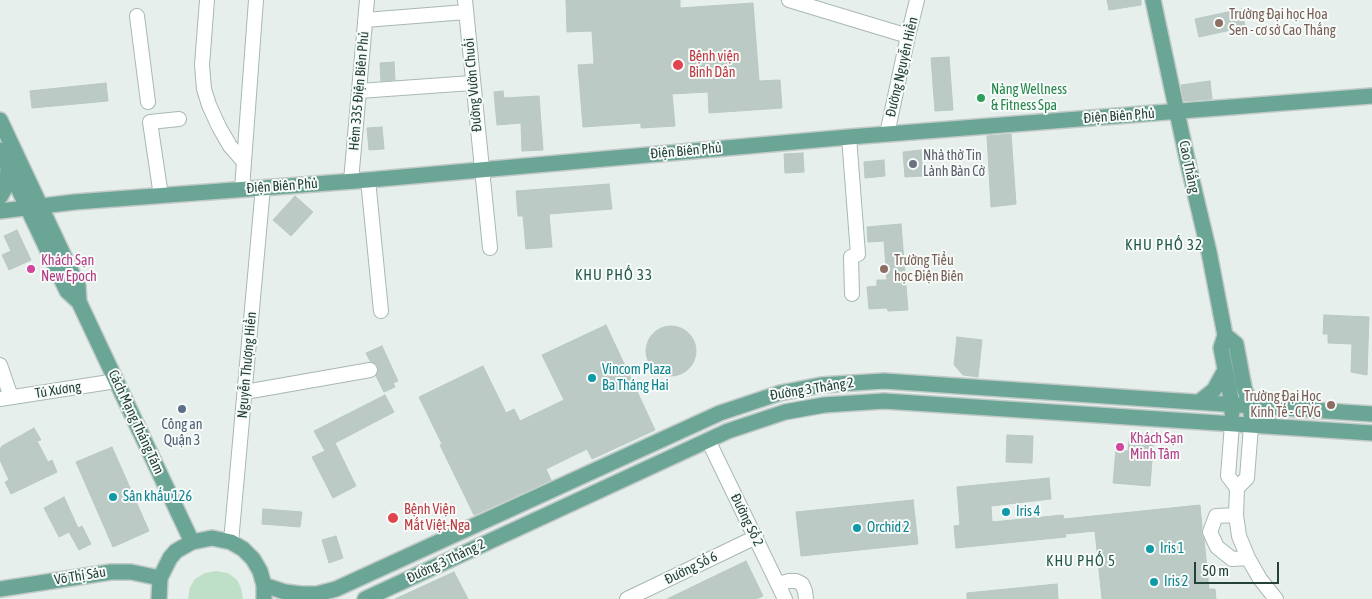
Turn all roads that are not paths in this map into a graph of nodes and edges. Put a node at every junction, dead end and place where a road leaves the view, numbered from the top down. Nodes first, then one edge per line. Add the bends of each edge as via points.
1 (207, 0) edge
2 (256, 0) edge
3 (367, 0) edge
4 (789, 0) edge
5 (918, 0) edge
6 (1153, 0) edge
7 (466, 6) edge
8 (137, 16) dead end
9 (365, 20) junction
10 (908, 36) junction
11 (472, 82) junction
12 (359, 92) junction
13 (1372, 96) edge
14 (148, 102) dead end
15 (1178, 111) junction
16 (179, 119) dead end
17 (0, 120) edge
18 (887, 134) junction
19 (849, 137) junction
20 (0, 150) edge
21 (244, 162) junction
22 (8, 166) junction
23 (481, 170) junction
24 (368, 180) junction
25 (351, 181) junction
26 (263, 188) junction
27 (242, 189) junction
28 (161, 196) junction
29 (0, 197) edge
30 (33, 207) junction
31 (0, 211) edge
32 (490, 248) dead end
33 (852, 294) dead end
34 (380, 312) dead end
35 (1225, 335) junction
36 (0, 365) edge
37 (370, 370) dead end
38 (1225, 370) junction
39 (116, 381) junction
40 (245, 392) junction
41 (6, 398) edge
42 (1199, 402) junction
43 (1232, 404) junction
44 (1250, 405) junction
45 (1372, 414) edge
46 (1232, 424) junction
47 (1251, 426) junction
48 (1372, 433) edge
49 (708, 440) junction
50 (1237, 488) junction
51 (1236, 515) junction
52 (756, 538) junction
53 (192, 542) junction
54 (231, 542) junction
55 (1248, 558) junction
56 (160, 578) junction
57 (778, 584) junction
58 (0, 590) edge
59 (264, 592) edge
60 (160, 599) edge
61 (365, 599) edge
62 (627, 599) edge
63 (785, 599) edge
64 (806, 599) edge
65 (1276, 599) edge

1 - 21 street via 202,65 204,88 219,127
2 - 21 street
3 - 9 street, Hẻm 335 Điện Biên Phủ
4 - 10 street
5 - 10 street, Đường Nguyễn Hiền
6 - 15 main road, Cao Thắng
7 - 9 street
7 - 11 street, Đường Vườn Chuối
8 - 14 street
9 - 12 street, Hẻm 335 Điện Biên Phủ
10 - 18 street, Đường Nguyễn Hiền
11 - 12 street
11 - 23 street, Đường Vườn Chuối
12 - 25 street, Hẻm 335 Điện Biên Phủ
13 - 15 main road, Điện Biên Phủ
15 - 18 main road, Điện Biên Phủ
15 - 35 main road, Cao Thắng
16 - 28 street via 150,122
17 - 30 main road, Cách Mạng Tháng Tám
18 - 19 main road, Điện Biên Phủ
19 - 23 main road, Điện Biên Phủ
19 - 33 street via 858,254 851,257
20 - 22 main road, Cách Mạng Tháng Tám
21 - 27 street
22 - 29 main road via 7,185
22 - 30 main road, Cách Mạng Tháng Tám
23 - 24 main road, Điện Biên Phủ
23 - 32 street, Đường Vườn Chuối
24 - 25 main road, Điện Biên Phủ
24 - 34 street
25 - 26 main road, Điện Biên Phủ
26 - 27 main road, Điện Biên Phủ
26 - 40 street, Nguyễn Thượng Hiền
27 - 28 main road, Điện Biên Phủ
28 - 30 main road, Điện Biên Phủ
30 - 31 main road, Điện Biên Phủ
30 - 39 main road, Cách Mạng Tháng Tám via 78,286 79,302
35 - 38 main road, Cao Thắng via 1222,348
35 - 44 main road, Cao Thắng via 1236,344
36 - 41 street
37 - 40 street
38 - 42 main road via 1214,390
38 - 43 main road, Cao Thắng
39 - 41 street, Tú Xương
39 - 53 main road, Cách Mạng Tháng Tám
40 - 54 street, Nguyễn Thượng Hiền
42 - 43 main road, Đường 3 Tháng 2
42 - 59 main road, Đường 3 Tháng 2 via 884,381 842,382 801,388 760,398 720,413 336,589 316,594
43 - 44 main road, Đường 3 Tháng 2
43 - 46 main road, Cao Thắng
44 - 45 main road, Đường 3 Tháng 2
44 - 47 main road, Cao Thắng
46 - 47 main road, Đường 3 Tháng 2
46 - 49 main road, Đường 3 Tháng 2 via 864,402 785,412
46 - 50 street, Cao Thắng via 1228,476
47 - 48 main road, Đường 3 Tháng 2
47 - 50 street, Cao Thắng via 1247,478
49 - 52 street, Đường Số 2
49 - 61 main road, Đường 3 Tháng 2
50 - 51 street, Cao Thắng
51 - 55 street, Cao Thắng via 1239,536
51 - 55 street via 1216,516 1210,532 1217,547 1232,559
52 - 57 street, Đường Số 2
52 - 62 street, Đường Số 6
53 - 54 main road via 212,538
53 - 56 main road via 176,551
54 - 59 main road via 253,559 260,571
55 - 65 street, Cao Thắng
56 - 58 main road, Võ Thị Sáu via 131,572 110,572
56 - 60 main road
57 - 63 street, Đường Số 2
57 - 64 street via 789,580 802,584

